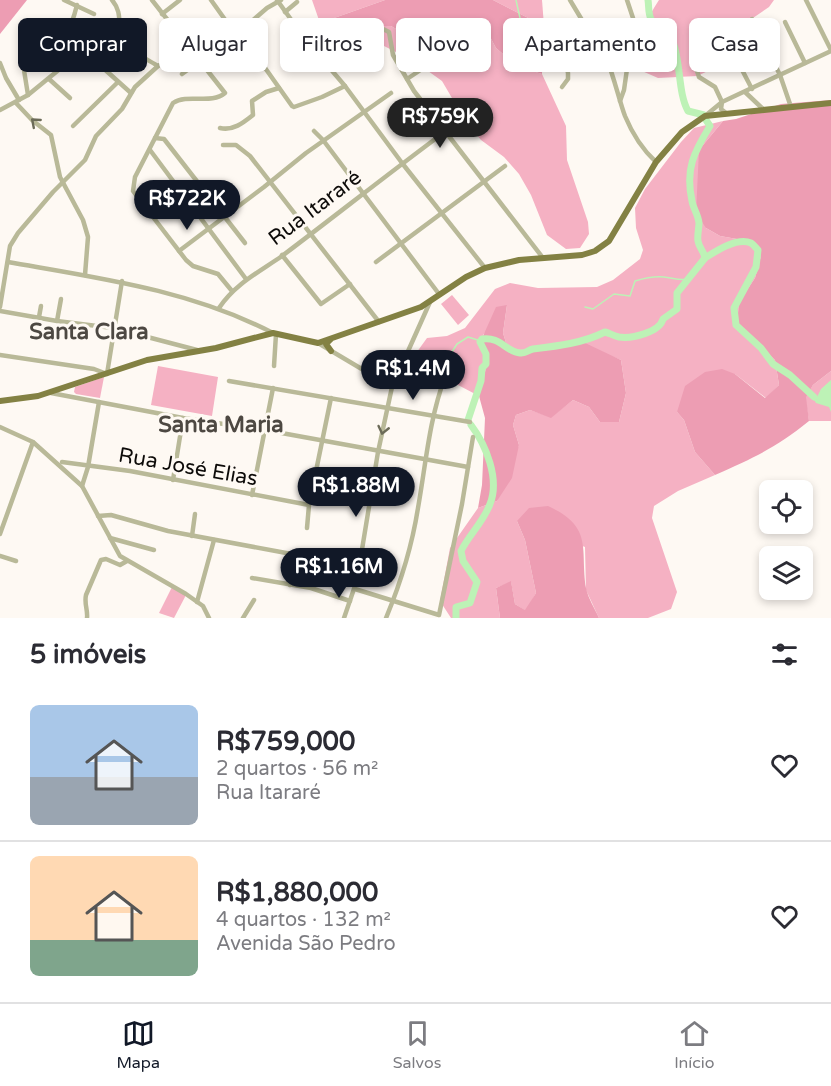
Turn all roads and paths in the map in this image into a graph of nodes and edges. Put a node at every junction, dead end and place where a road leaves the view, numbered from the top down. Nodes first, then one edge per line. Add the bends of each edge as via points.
1 (64, 0) edge
2 (112, 0) edge
3 (152, 0) edge
4 (180, 0) edge
5 (211, 0) edge
6 (570, 0) edge
7 (627, 0) edge
8 (806, 0) edge
9 (279, 1) edge
10 (297, 2) dead end
11 (77, 5) junction
12 (285, 12) junction
13 (94, 14) dead end
14 (162, 14) junction
15 (165, 18) edge
16 (224, 18) edge
17 (256, 18) edge
18 (581, 18) edge
19 (785, 22) dead end
20 (384, 29) edge
21 (831, 51) edge
22 (0, 63) edge
23 (806, 63) junction
24 (158, 66) joint
25 (0, 72) edge
26 (185, 72) edge
27 (209, 72) edge
28 (266, 72) edge
29 (418, 72) edge
30 (568, 72) edge
31 (610, 72) edge
32 (697, 72) edge
33 (743, 72) edge
34 (778, 72) edge
35 (182, 74) dead end
36 (780, 75) junction
37 (6, 78) junction
38 (49, 79) junction
39 (407, 79) junction
40 (118, 82) junction
41 (345, 86) junction
42 (562, 87) dead end
43 (279, 88) junction
44 (752, 89) junction
45 (745, 92) junction
46 (131, 93) junction
47 (391, 93) dead end
48 (28, 95) junction
49 (70, 98) dead end
50 (620, 101) junction
51 (18, 102) junction
52 (722, 102) junction
53 (831, 103) edge
54 (791, 107) junction
55 (763, 109) junction
56 (0, 111) edge
57 (365, 113) junction
58 (726, 113) junction
59 (705, 116) junction
60 (465, 117) dead end
61 (413, 118) dead end
62 (435, 118) junction
63 (73, 126) dead end
64 (220, 128) dead end
65 (314, 131) dead end
66 (445, 131) junction
67 (155, 138) junction
68 (323, 140) junction
69 (223, 145) dead end
70 (150, 150) junction
71 (402, 162) junction
72 (656, 162) junction
73 (505, 166) dead end
74 (484, 181) junction
75 (63, 182) junction
76 (270, 182) junction
77 (363, 193) junction
78 (442, 212) junction
79 (225, 216) junction
80 (209, 228) junction
81 (310, 232) junction
82 (245, 243) dead end
83 (401, 244) junction
84 (179, 251) junction
85 (282, 255) junction
86 (543, 258) junction
87 (8, 262) junction
88 (376, 262) dead end
89 (485, 268) junction
90 (86, 275) junction
91 (246, 279) junction
92 (122, 281) junction
93 (350, 284) junction
94 (232, 291) junction
95 (439, 294) junction
96 (61, 299) dead end
97 (430, 302) junction
98 (41, 306) dead end
99 (219, 308) junction
100 (0, 309) edge
101 (416, 309) junction
102 (424, 315) junction
103 (39, 317) junction
104 (377, 320) junction
105 (57, 321) junction
106 (256, 324) junction
107 (113, 328) junction
108 (274, 334) junction
109 (258, 337) junction
110 (333, 338) junction
111 (318, 343) junction
112 (180, 345) junction
113 (200, 351) junction
114 (331, 351) junction
115 (180, 354) junction
116 (0, 355) edge
117 (274, 366) dead end
118 (107, 374) junction
119 (445, 377) dead end
120 (229, 381) dead end
121 (74, 385) junction
122 (392, 387) junction
123 (273, 388) junction
124 (50, 393) junction
125 (72, 397) junction
126 (331, 398) junction
127 (0, 401) edge
128 (99, 402) junction
129 (388, 408) junction
130 (434, 416) junction
131 (183, 418) junction
132 (470, 422) dead end
133 (0, 427) edge
134 (265, 430) junction
135 (472, 437) dead end
136 (321, 441) junction
137 (33, 442) junction
138 (378, 452) junction
139 (424, 461) junction
140 (62, 462) dead end
141 (88, 467) junction
142 (468, 467) junction
143 (173, 480) junction
144 (82, 486) junction
145 (252, 495) junction
146 (309, 505) junction
147 (195, 514) dead end
148 (98, 516) junction
149 (307, 528) dead end
150 (0, 534) edge
151 (192, 536) junction
152 (110, 538) junction
153 (214, 540) junction
154 (154, 550) dead end
155 (0, 556) edge
156 (16, 561) dead end
157 (127, 561) junction
158 (252, 578) dead end
159 (290, 585) junction
160 (355, 589) junction
161 (254, 600) dead end
162 (394, 600) junction
163 (350, 601) junction
164 (197, 602) junction
165 (87, 618) edge
166 (209, 618) edge
167 (243, 618) edge
168 (344, 618) edge
169 (386, 618) edge

1 - 11 street
2 - 24 street via 121,17 122,38 127,46
3 - 14 street
4 - 14 street
5 - 16 street
6 - 18 street
7 - 50 street via 633,27
8 - 21 street
9 - 12 street
9 - 17 street
10 - 12 street
11 - 13 street
11 - 48 street via 72,25 63,38 24,61
12 - 41 street
14 - 15 street
19 - 23 street
20 - 39 street via 390,35 393,55
21 - 23 street
22 - 37 street
23 - 36 street
24 - 46 street
25 - 37 street
26 - 35 street
27 - 67 street via 224,94 177,100
28 - 43 street
29 - 39 street
30 - 42 street
31 - 50 street
32 - 52 street via 712,84
33 - 44 street
34 - 36 street
36 - 44 street
36 - 54 street
37 - 51 street
38 - 40 street via 83,50
38 - 48 street
38 - 49 street
39 - 62 street
40 - 46 street
40 - 63 street
41 - 43 street via 294,107
41 - 57 street
43 - 64 street via 252,101 253,116 230,129
44 - 45 street
45 - 52 street
45 - 55 street
46 - 75 street via 122,109 96,136 85,160
47 - 57 street
48 - 51 street
50 - 72 street via 636,138
51 - 56 street
75 -> 51 street via 51,135
52 - 58 street via 721,109
52 - 59 street
53 - 54 main road
54 - 55 main road
55 - 58 main road
57 - 68 street
57 - 71 street
58 - 59 main road
59 - 72 main road via 682,132
60 - 66 street, Rua Itararé
61 - 62 street via 419,114
62 - 66 street
65 - 68 street
66 - 71 street, Rua Itararé
66 - 74 street
67 - 70 street
67 - 79 street via 164,139
68 - 76 street
68 - 77 street
69 - 76 street via 236,145 250,156
70 - 80 street
70 - 84 street via 135,177 133,191
71 - 77 street, Rua Itararé
71 - 78 street
72 - 86 main road via 603,247 582,255
73 - 74 street
74 - 78 street
74 - 86 street
75 - 87 street via 18,233 10,246
75 - 90 street via 88,237
76 - 79 street
76 - 81 street
77 - 81 street, Rua Itararé
77 - 83 street
78 - 83 street
78 - 89 street
79 - 80 street
79 - 82 street
80 - 84 street
80 - 91 street
81 - 85 street, Rua Itararé
81 - 93 street
83 - 88 street
83 - 95 street
84 - 94 street via 193,266 218,274
85 - 91 street, Rua Itararé
85 - 93 street via 321,304
86 - 89 main road
87 - 90 street
87 - 100 street
89 - 95 main road
90 - 92 street
91 - 94 street, Rua Itararé
92 - 99 street
92 - 107 street
93 - 104 street
94 - 99 street, Rua Itararé
95 - 97 main road
96 - 105 street
97 - 101 main road
97 - 102 street
98 - 103 street
99 - 106 street
100 - 103 street
101 - 102 street
101 - 104 main road
102 - 122 street
103 - 105 street
104 - 110 main road
105 - 107 street
106 - 108 street
106 - 109 street via 260,330
107 - 112 street
107 - 118 street
108 - 109 main road
108 - 111 main road
108 - 117 street
109 - 113 main road
110 - 111 main road
110 - 114 main road via 326,344
111 - 114 street
112 - 113 street
112 - 115 street
113 - 115 main road
114 - 122 street
115 - 118 main road
116 - 118 street
118 - 121 main road
119 - 130 street
120 - 123 street
121 - 124 main road
121 - 125 street
122 - 129 street
123 - 126 street
123 - 134 street
124 - 125 street
124 - 127 main road
125 - 128 street
126 - 129 street
126 - 136 street
128 - 131 street
128 - 141 street
129 - 130 street
129 -> 138 street
130 - 132 street
130 - 139 street
131 - 134 street
131 - 143 street
133 - 137 street
134 - 136 street
134 - 145 street
135 - 142 street
136 - 138 street
136 - 146 street
137 - 144 street
137 - 150 street
138 - 139 street
138 - 160 street
139 - 142 street
139 - 162 street via 414,532
140 - 141 street, Rua José Elias
141 - 143 street, Rua José Elias
141 - 144 street
142 - 162 street via 439,615
143 - 145 street, Rua José Elias
144 - 148 street
145 - 146 street, Rua José Elias
146 - 149 street
147 - 151 street
148 - 151 street via 119,517
148 - 152 street
151 - 153 street
152 - 154 street
152 - 157 street
153 - 159 street via 297,555
153 - 164 street
155 - 156 street
157 - 164 street
157 - 165 street via 120,565 101,560 84,601
158 - 159 street
159 - 163 street
160 - 162 street
160 - 163 street
161 - 167 street
162 - 169 street
163 - 168 street
164 - 166 street

